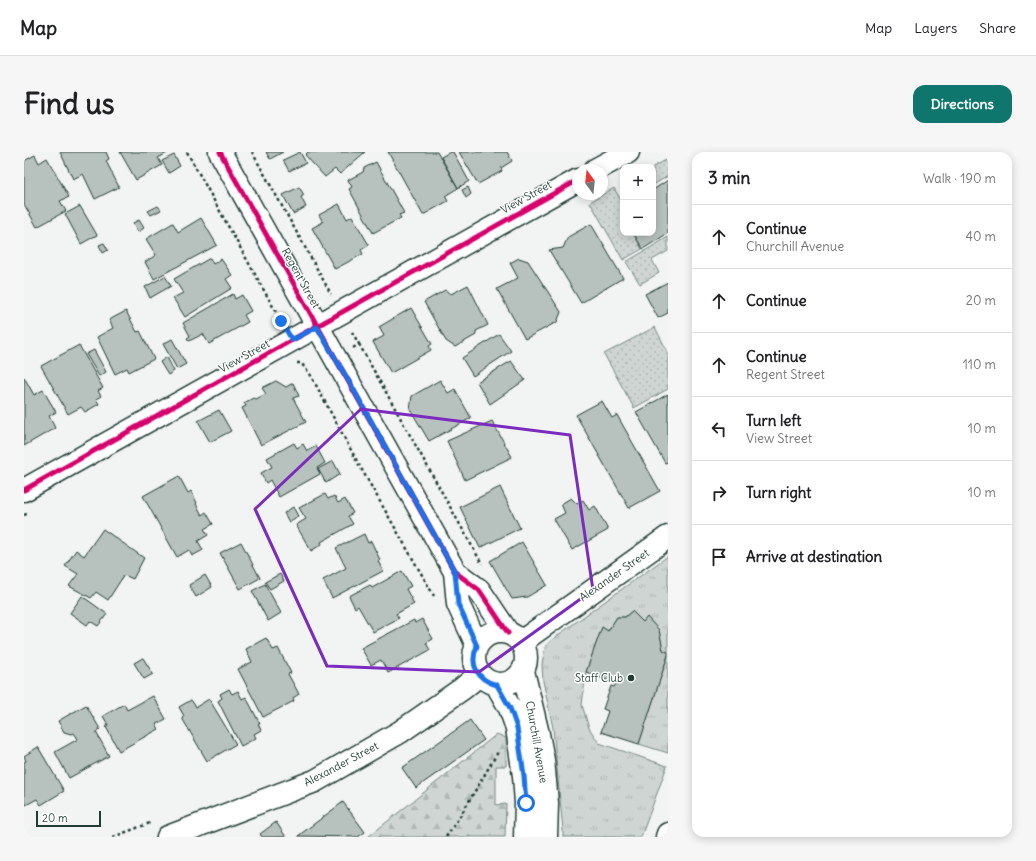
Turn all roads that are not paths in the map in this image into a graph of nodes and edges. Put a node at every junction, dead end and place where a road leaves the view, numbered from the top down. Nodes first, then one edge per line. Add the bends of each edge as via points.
1 (220, 152) edge
2 (628, 152) edge
3 (606, 164) edge
4 (572, 183) edge
5 (317, 327) junction
6 (24, 490) edge
7 (668, 537) edge
8 (455, 572) junction
9 (514, 637) junction
10 (477, 646) junction
11 (524, 671) junction
12 (488, 680) junction
13 (162, 829) edge
14 (668, 834) edge
15 (525, 837) edge
16 (546, 837) edge
17 (667, 837) edge

1 - 5 street, Regent Street
2 - 3 street
4 - 5 street, View Street
5 - 6 street, View Street
5 - 8 street, Regent Street
7 - 9 street, Alexander Street
8 - 9 street, Regent Street via 479,590
8 - 10 street, Regent Street via 458,604
9 - 10 street via 501,632 494,633 487,635
9 - 11 street via 525,648 527,656
10 - 12 street via 474,653 476,668
11 - 12 street via 519,678 505,684
11 - 16 street, Churchill Avenue via 543,760 547,803
12 - 13 street, Alexander Street via 462,689 400,732 315,781
12 - 15 street, Churchill Avenue via 510,708 517,728 526,803
14 - 17 street

